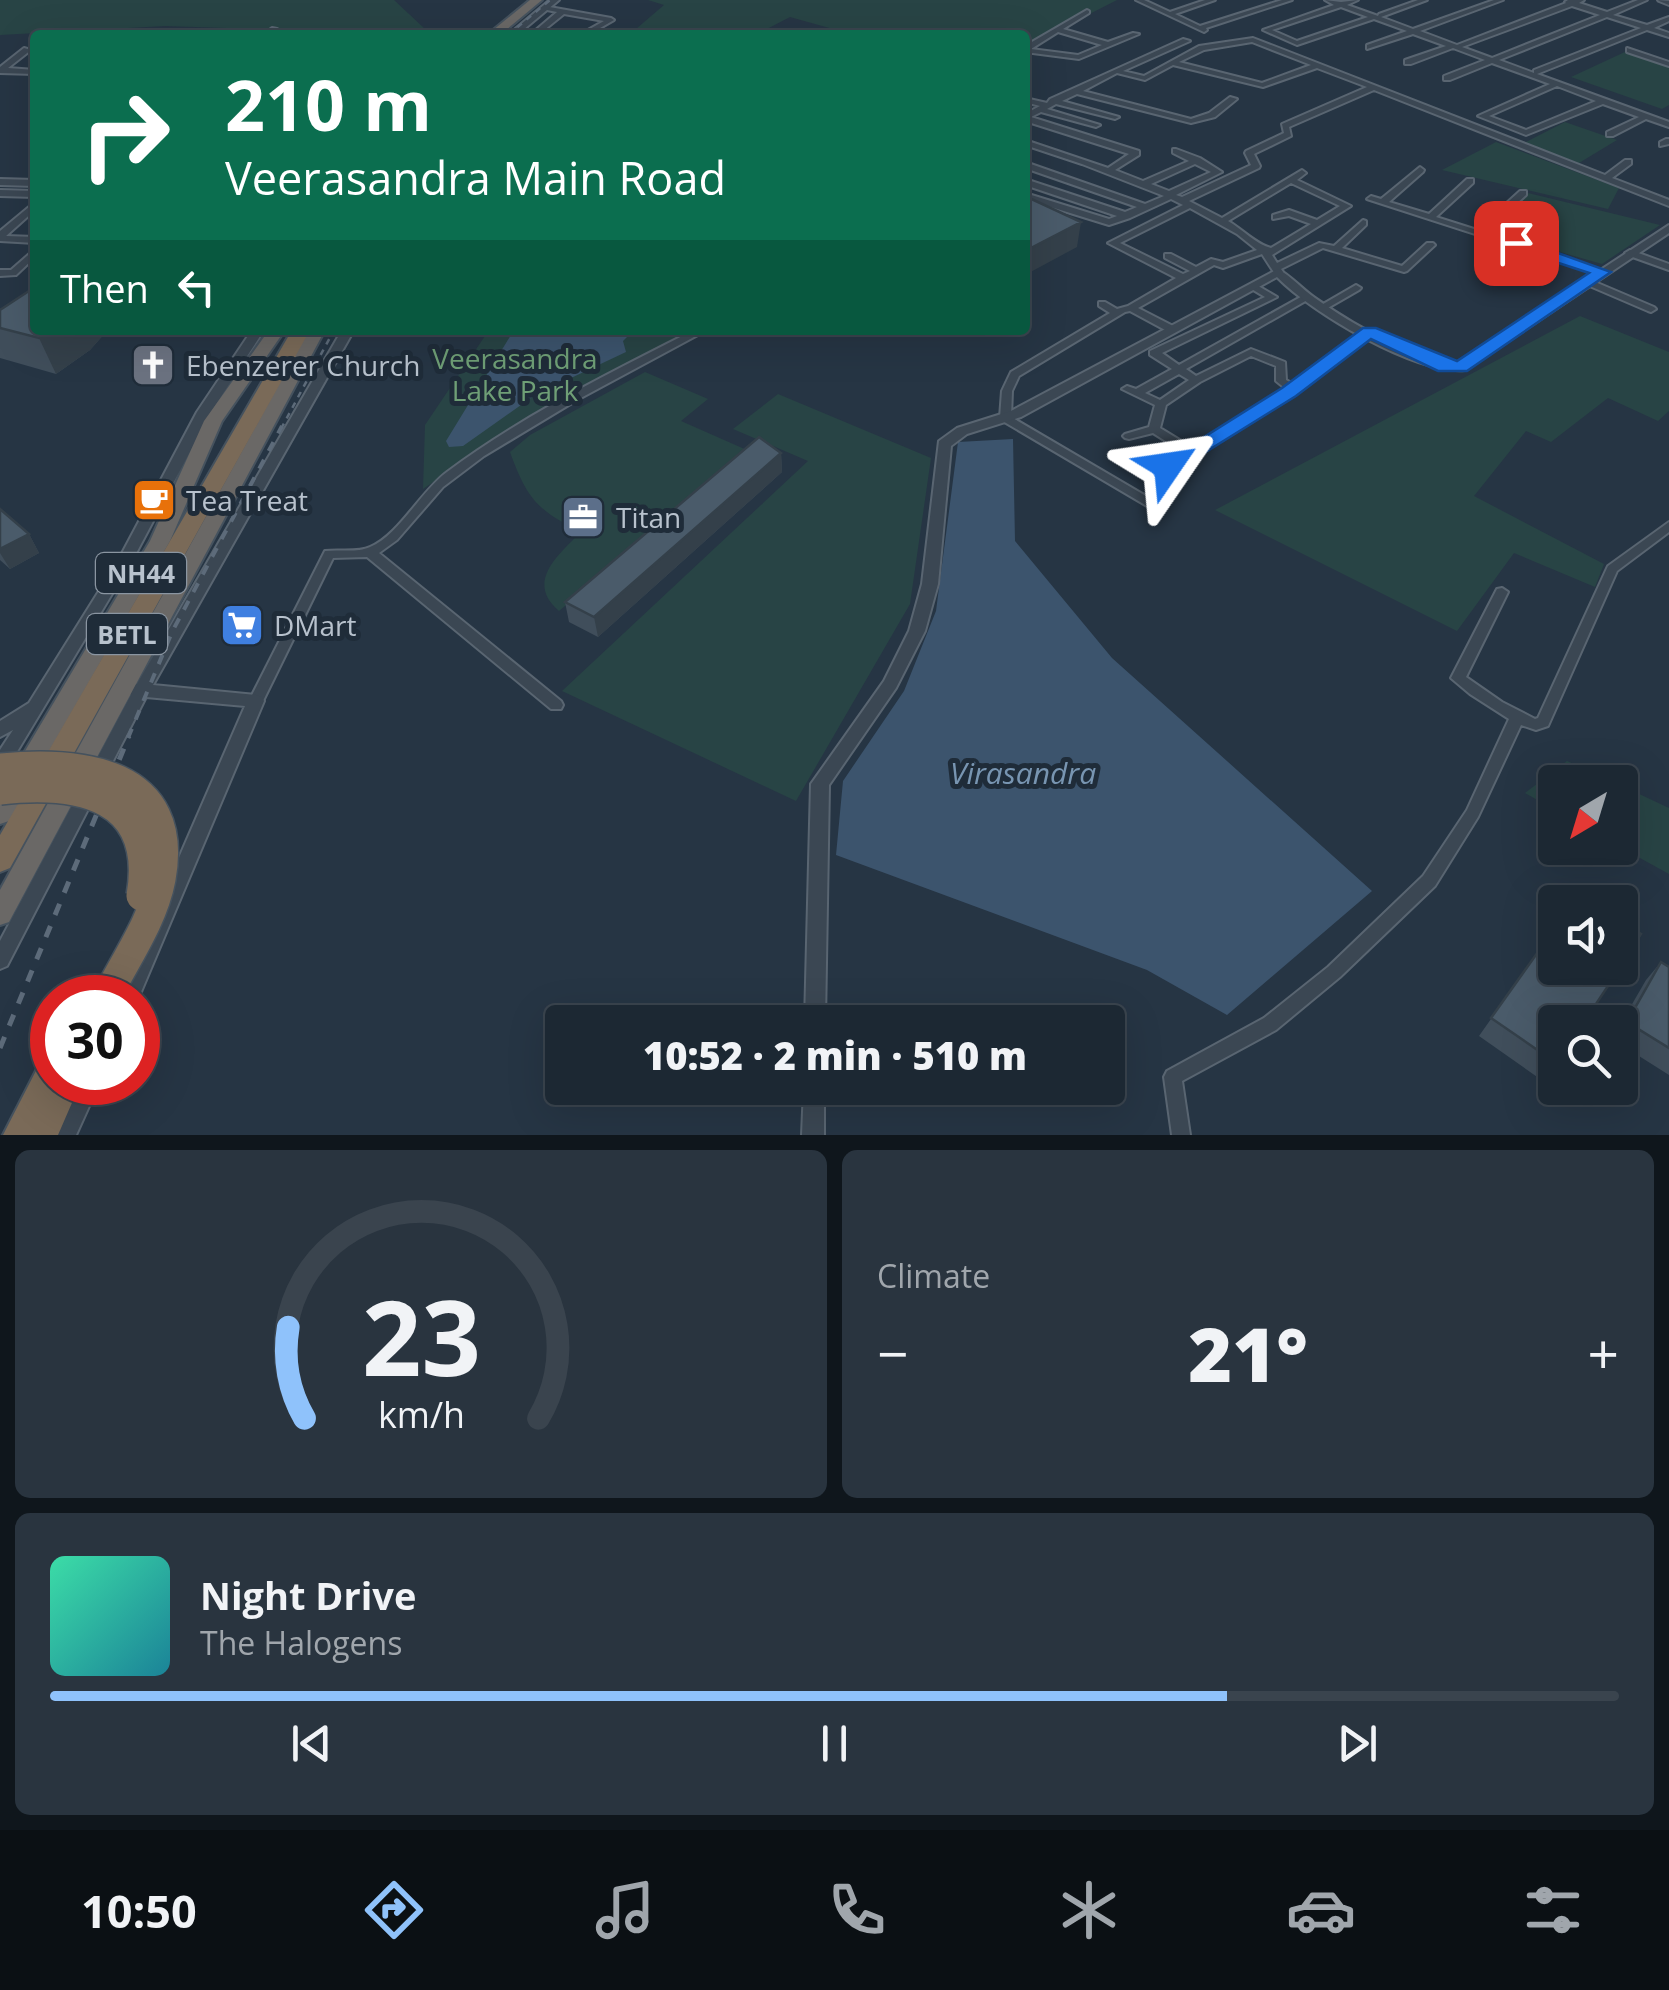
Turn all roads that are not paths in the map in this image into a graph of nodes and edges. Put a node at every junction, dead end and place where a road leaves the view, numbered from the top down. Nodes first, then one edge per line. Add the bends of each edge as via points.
1 (520, 0) edge
2 (554, 0) edge
3 (1139, 0) edge
4 (1212, 0) edge
5 (1290, 0) edge
6 (1328, 0) edge
7 (1424, 0) edge
8 (1500, 0) edge
9 (1561, 0) edge
10 (1644, 0) edge
11 (1660, 0) edge
12 (1346, 2) edge
13 (1577, 2) edge
14 (1669, 2) edge
15 (541, 6) edge
16 (562, 12) junction
17 (1088, 12) dead end
18 (1169, 14) junction
19 (1606, 15) junction
20 (1378, 16) junction
21 (1669, 19) edge
22 (1200, 28) junction
23 (1647, 28) junction
24 (483, 30) edge
25 (502, 30) edge
26 (517, 30) edge
27 (540, 30) edge
28 (592, 30) edge
29 (1057, 30) junction
30 (1416, 30) junction
31 (1211, 33) dead end
32 (1135, 34) dead end
33 (1669, 35) edge
34 (1186, 41) dead end
35 (1109, 45) junction
36 (1456, 45) junction
37 (1030, 46) edge
38 (1370, 47) dead end
39 (27, 50) dead end
40 (1030, 50) edge
41 (1630, 50) dead end
42 (1492, 59) junction
43 (1408, 62) dead end
44 (1172, 63) junction
45 (1669, 64) edge
46 (1314, 66) junction
47 (0, 71) edge
48 (1116, 71) junction
49 (30, 72) edge
50 (1537, 72) junction
51 (1446, 78) dead end
52 (1556, 84) junction
53 (1372, 88) junction
54 (1076, 91) junction
55 (1233, 99) dead end
56 (1030, 101) edge
57 (1603, 101) junction
58 (1045, 105) junction
59 (1030, 115) edge
60 (1115, 117) dead end
61 (1646, 117) junction
62 (1030, 120) edge
63 (1669, 123) edge
64 (1096, 125) dead end
65 (1610, 134) dead end
66 (1030, 144) edge
67 (1176, 150) dead end
68 (1197, 160) junction
69 (1628, 162) dead end
70 (1030, 167) edge
71 (1110, 170) junction
72 (1420, 170) dead end
73 (1302, 173) dead end
74 (1606, 178) junction
75 (1292, 180) junction
76 (1470, 180) dead end
77 (0, 182) edge
78 (30, 183) edge
79 (1030, 184) edge
80 (1144, 184) junction
81 (1381, 184) dead end
82 (1398, 188) junction
83 (0, 193) edge
84 (1524, 193) dead end
85 (30, 194) edge
86 (1030, 198) edge
87 (1177, 199) junction
88 (1371, 199) dead end
89 (1382, 202) junction
90 (1669, 203) edge
91 (1146, 208) junction
92 (30, 209) edge
93 (1127, 216) junction
94 (1276, 217) dead end
95 (1431, 217) junction
96 (1220, 222) junction
97 (1363, 223) dead end
98 (1319, 224) junction
99 (1669, 228) edge
100 (1480, 232) junction
101 (0, 237) edge
102 (30, 240) edge
103 (1430, 245) dead end
104 (1337, 248) junction
105 (1268, 251) junction
106 (1630, 253) junction
107 (1168, 256) dead end
108 (30, 257) edge
109 (1669, 267) edge
110 (1196, 270) junction
111 (1278, 270) junction
112 (1602, 272) junction
113 (0, 273) edge
114 (1181, 277) junction
115 (1588, 282) junction
116 (1252, 286) junction
117 (1356, 288) dead end
118 (1306, 297) junction
119 (1102, 304) dead end
120 (1324, 306) junction
121 (1130, 308) junction
122 (1651, 309) dead end
123 (1116, 312) junction
124 (1171, 329) junction
125 (1370, 332) junction
126 (255, 335) edge
127 (273, 335) edge
128 (298, 335) edge
129 (314, 335) edge
130 (345, 335) edge
131 (692, 335) edge
132 (1177, 368) junction
133 (1196, 380) junction
134 (1293, 389) junction
135 (1161, 404) junction
136 (1005, 418) junction
137 (1154, 429) junction
138 (1134, 431) dead end
139 (1191, 452) junction
140 (1168, 466) dead end
141 (1148, 502) dead end
142 (1669, 526) edge
143 (370, 553) junction
144 (1502, 592) dead end
145 (132, 689) junction
146 (256, 701) junction
147 (35, 705) junction
148 (556, 705) dead end
149 (1516, 720) junction
150 (0, 730) edge
151 (0, 766) edge
152 (0, 790) edge
153 (0, 814) edge
154 (0, 860) edge
155 (0, 914) edge
156 (0, 960) edge
157 (102, 975) edge
158 (117, 975) edge
159 (138, 975) edge
160 (815, 1005) edge
161 (35, 1105) edge
162 (55, 1105) edge
163 (79, 1105) edge
164 (814, 1105) edge
165 (19, 1135) edge
166 (41, 1135) edge
167 (65, 1135) edge
168 (813, 1135) edge
169 (1180, 1135) edge

1 - 24 highway
2 - 15 street
3 - 18 street
4 - 18 street
5 - 22 street
6 - 12 street
7 - 20 street
8 - 30 street
9 - 13 street
10 - 19 street
11 - 14 street
12 - 20 street
12 - 20 street via 1266,30 1297,43
13 - 19 street
13 - 36 street
15 - 16 street
15 - 25 highway
15 - 26 street
16 - 27 street
16 - 28 street via 611,20
17 - 29 street
18 - 22 street
19 - 23 street
19 - 42 street
20 - 30 street
21 - 23 street
22 - 31 street
23 - 33 street
23 - 50 street
29 - 35 street
29 - 37 street
30 - 36 street
30 - 38 street
32 - 35 street
34 - 48 street
35 - 40 street via 1078,58
36 - 42 street
36 - 43 street
39 - 47 street
41 - 45 street
42 - 50 street
42 - 51 street
42 - 52 street
44 - 46 street via 1263,85
44 - 46 street via 1202,48 1244,40
44 - 48 street via 1145,78
46 - 53 street
47 - 49 street
48 - 54 street
50 - 63 street
52 - 57 street
52 - 57 street via 1482,116 1526,134
53 - 74 street
53 - 87 street via 1284,126 1288,134 1249,153 1256,166
54 - 55 street via 1191,121
54 - 58 street
56 - 58 street
57 - 61 street
58 - 59 street
58 - 60 street
58 - 64 street
61 - 63 street
61 - 65 street
62 - 71 street via 1136,152
66 - 71 street
67 - 68 street
68 - 80 street
68 - 87 street via 1218,172
69 - 74 street
70 - 91 street
71 - 80 street
72 - 82 street
73 - 75 street
74 - 90 street
75 - 96 street
75 - 98 street via 1346,202
76 - 95 street
77 - 78 street
79 - 93 street
80 - 87 street
81 - 82 street
82 - 89 street
83 - 85 street
84 - 100 street
86 - 93 street via 1105,222
87 - 91 street
87 - 96 street
87 - 114 street via 1113,243
88 - 89 street
89 - 95 street
91 - 93 street
92 - 101 street
94 - 98 street via 1288,213
95 - 100 street
96 - 105 street
97 - 104 street
98 - 105 street
99 - 106 street
100 - 112 street
101 - 102 street
103 - 104 street via 1404,269
104 - 111 street via 1315,246
105 - 110 street
105 - 111 street
106 - 109 street
106 - 112 street
107 - 110 street
108 - 113 street via 12,274
110 - 114 street
111 - 116 street
111 - 118 street
112 - 115 street
114 - 121 street
115 - 122 street
115 - 125 street via 1461,367 1445,367
116 - 124 street
116 - 132 street via 1272,297 1154,354
117 - 120 street
118 - 120 street
118 - 132 street
119 - 123 street
120 - 125 street
121 - 123 street
121 - 124 street
123 - 136 street via 1015,374
124 - 136 street
125 - 134 street
126 - 147 street
127 - 153 highway, NH44 via 213,421 160,541
128 - 154 highway, BETL
129 - 145 highway, NH44
130 - 145 street
131 - 143 street via 543,411 435,486 390,544
132 - 133 street
132 - 135 street via 1132,391
133 - 134 street via 1250,352 1282,364 1282,382
133 - 135 street
134 - 139 street
135 - 137 street
136 - 141 street
136 - 160 street via 944,444 930,584 917,630 890,684 820,784
137 - 138 street
137 - 139 street
139 - 140 street
142 - 149 street via 1612,568 1543,722
143 - 146 street via 328,554
143 - 148 street
144 - 149 street via 1458,678
145 - 146 street
145 - 155 highway, NH44
145 - 156 street
146 - 159 street
147 - 150 street
147 - 151 street
149 - 169 street via 1473,813 1429,881 1270,1024 1173,1078
151 - 158 highway, bridge via 60,764 117,774 152,806 165,850 160,882
152 - 157 highway, bridge via 82,790 119,808 142,840 146,871 138,904
161 - 165 highway
162 - 166 highway
163 - 167 street
164 - 168 street

